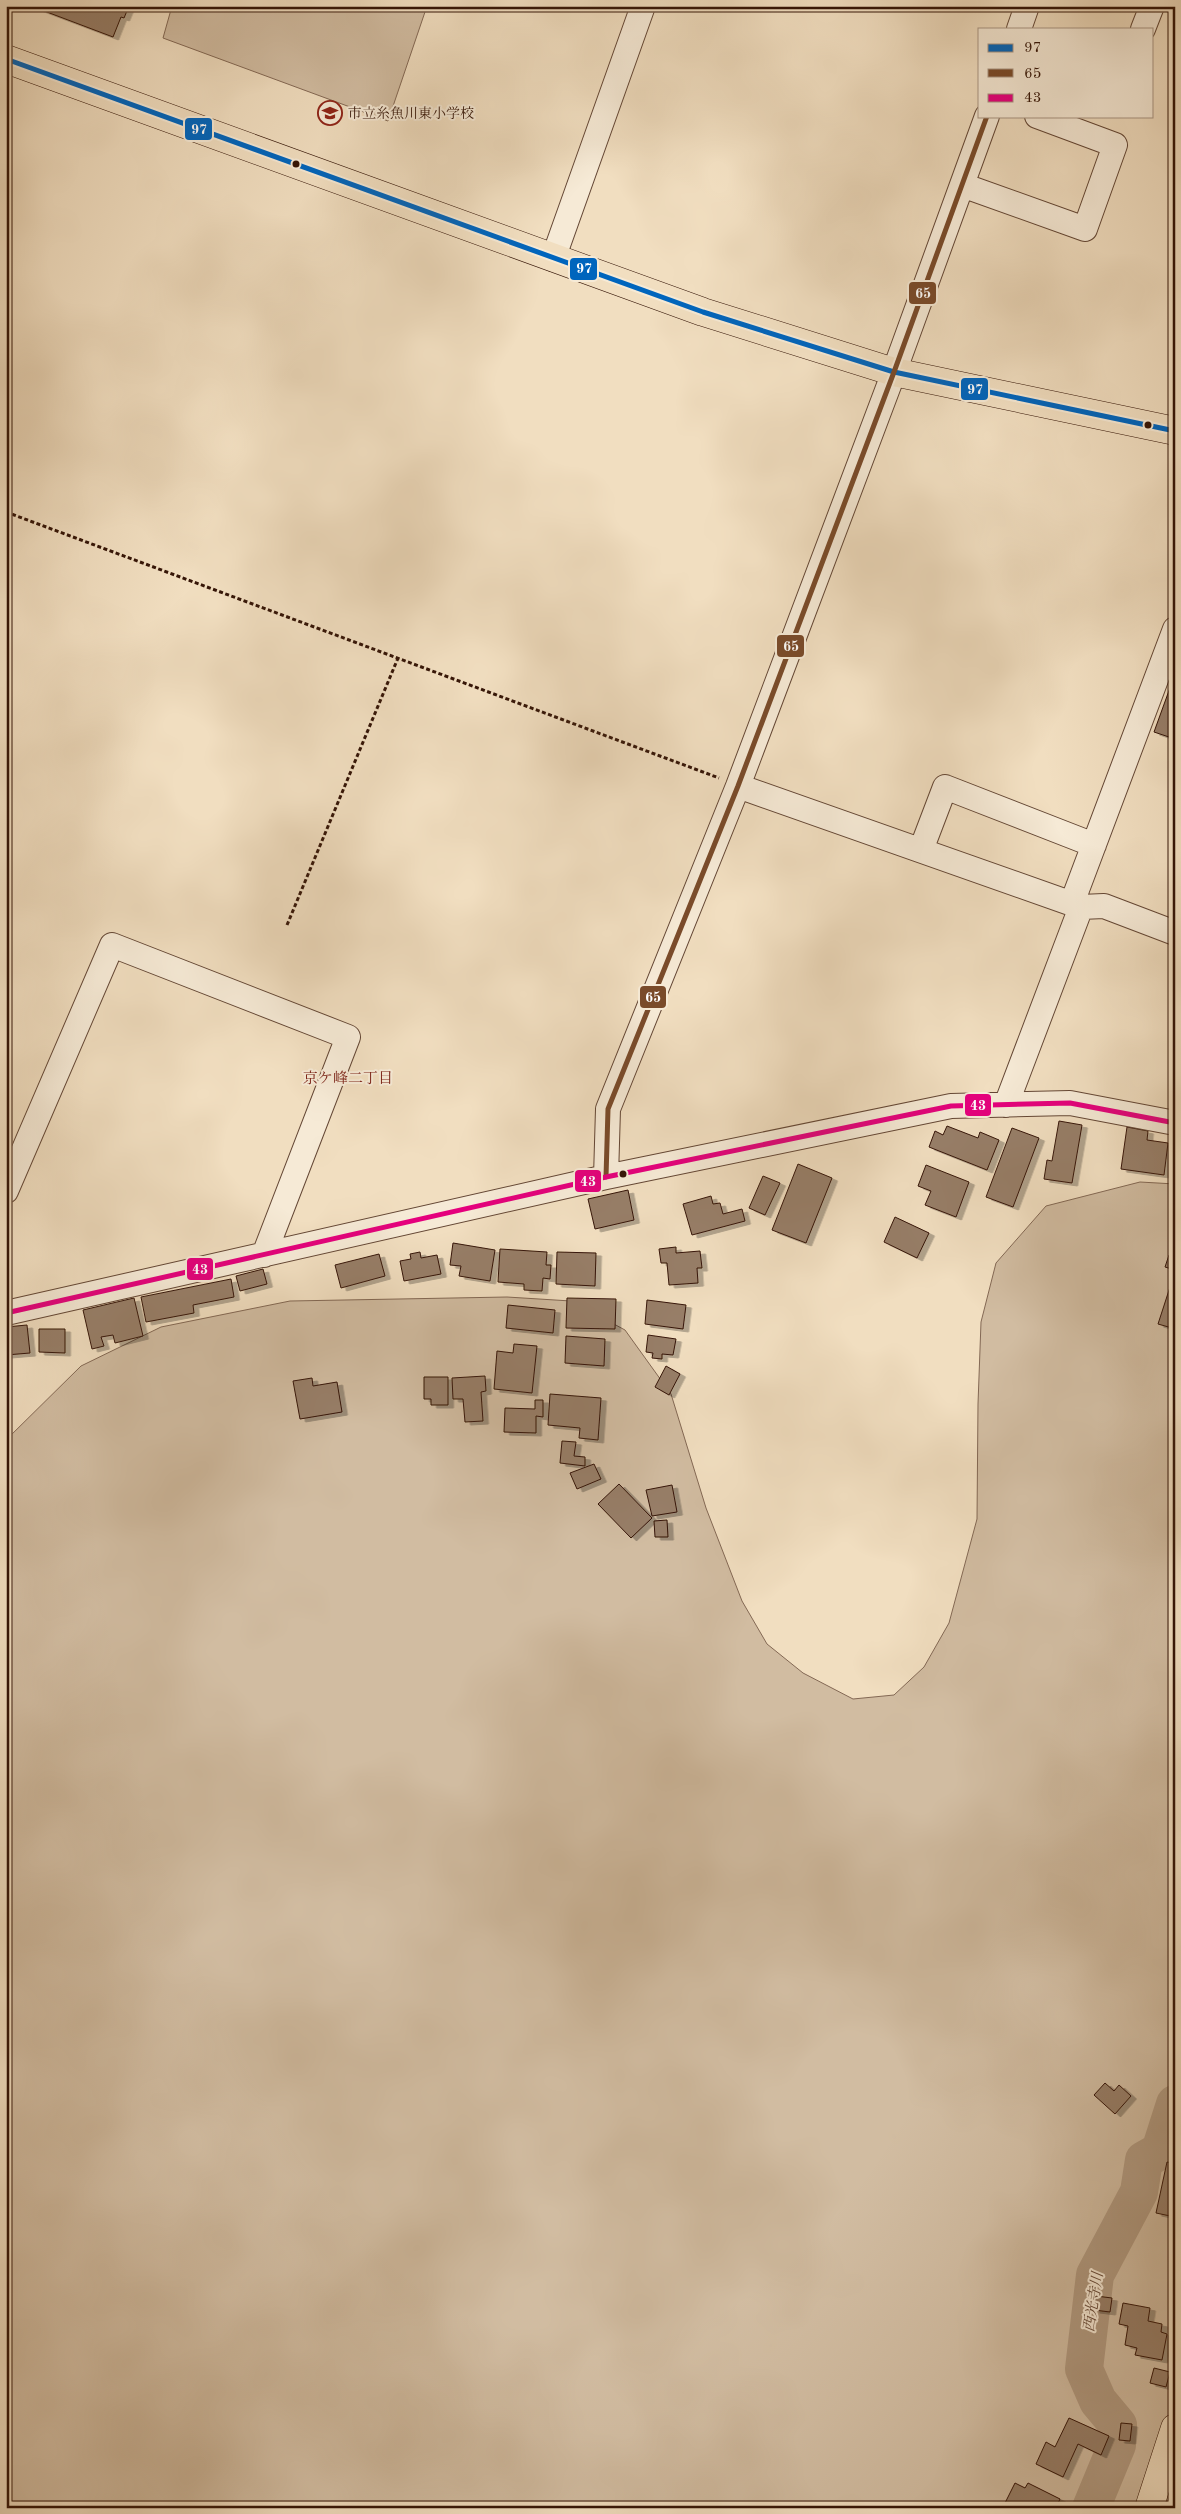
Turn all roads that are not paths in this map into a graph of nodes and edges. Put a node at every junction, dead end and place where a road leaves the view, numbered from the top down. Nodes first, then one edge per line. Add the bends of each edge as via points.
1 (643, 6) edge
2 (1027, 6) edge
3 (1152, 6) edge
4 (1019, 28) edge
5 (1143, 28) edge
6 (6, 60) edge
7 (986, 118) edge
8 (1042, 118) edge
9 (962, 185) junction
10 (553, 259) junction
11 (894, 372) junction
12 (1175, 431) edge
13 (1175, 629) edge
14 (738, 786) junction
15 (1094, 845) junction
16 (921, 850) junction
17 (1076, 905) junction
18 (1175, 933) edge
19 (1006, 1105) junction
20 (1175, 1123) edge
21 (606, 1177) junction
22 (6, 1192) edge
23 (264, 1255) junction
24 (6, 1313) edge
25 (1175, 2428) edge
26 (1149, 2508) edge

1 - 10 street
2 - 4 street
3 - 5 street
6 - 10 main road
7 - 9 street
8 - 9 street via 1115,145 1085,229
9 - 11 street
10 - 11 main road via 703,312
11 - 12 main road
11 - 14 street
13 - 15 street
14 - 16 street
14 - 21 street via 608,1109
15 - 16 street via 945,788
15 - 17 street
16 - 17 street
17 - 18 street via 1104,906
17 - 19 street
19 - 20 street via 1070,1103
19 - 21 street via 951,1106
21 - 23 street
22 - 23 street via 112,945 348,1037
23 - 24 street
25 - 26 main road

